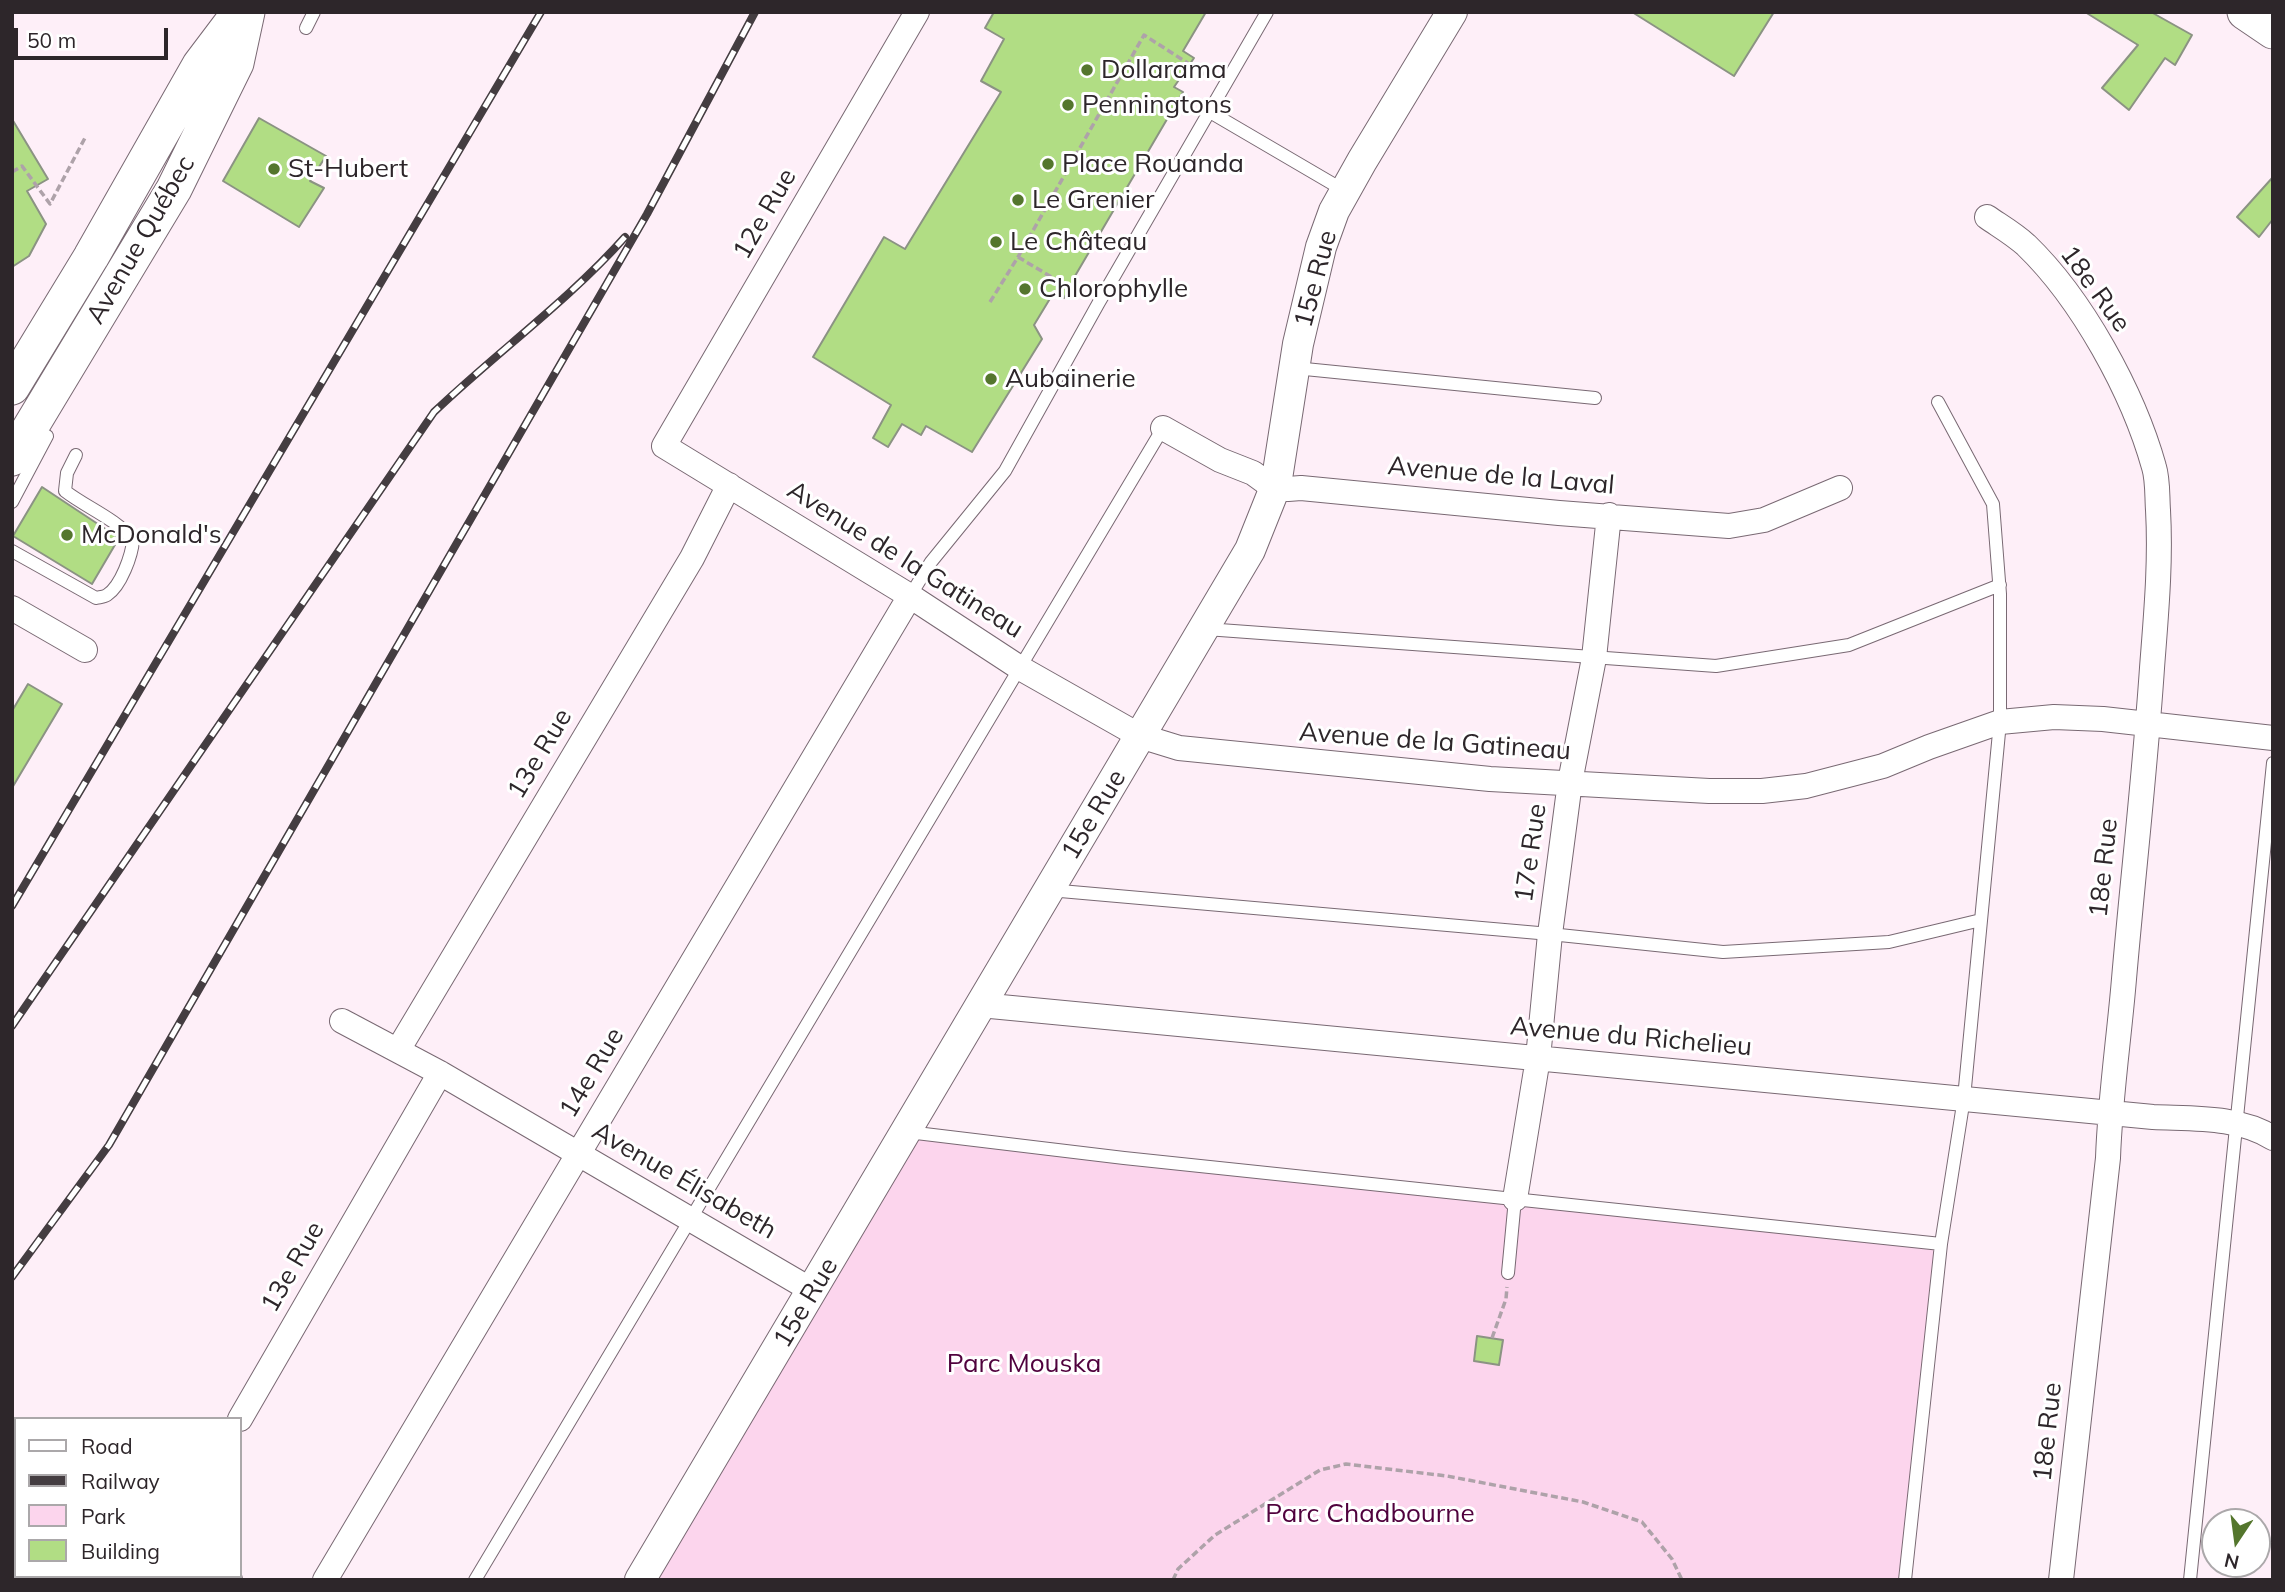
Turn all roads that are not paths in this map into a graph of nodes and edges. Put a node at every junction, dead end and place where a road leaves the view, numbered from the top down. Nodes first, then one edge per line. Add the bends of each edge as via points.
1 (240, 12) edge
2 (247, 12) edge
3 (314, 12) edge
4 (917, 12) edge
5 (1267, 12) edge
6 (1452, 12) edge
7 (2245, 12) edge
8 (306, 27) dead end
9 (2273, 31) edge
10 (1210, 112) junction
11 (1346, 191) junction
12 (1987, 217) dead end
13 (1295, 368) junction
14 (12, 387) edge
15 (1595, 398) dead end
16 (1938, 402) dead end
17 (1163, 428) joint
18 (47, 436) dead end
19 (664, 446) joint
20 (76, 455) dead end
21 (12, 458) edge
22 (729, 485) junction
23 (1276, 485) junction
24 (1840, 488) dead end
25 (12, 502) edge
26 (1609, 515) junction
27 (12, 551) edge
28 (2000, 586) junction
29 (910, 596) junction
30 (12, 608) edge
31 (1204, 629) junction
32 (85, 650) dead end
33 (1594, 658) junction
34 (1020, 668) junction
35 (2000, 722) junction
36 (2149, 724) junction
37 (1140, 736) junction
38 (2273, 738) edge
39 (2273, 763) edge
40 (1570, 782) junction
41 (1049, 890) junction
42 (1981, 919) junction
43 (1550, 934) junction
44 (981, 1005) junction
45 (342, 1021) dead end
46 (398, 1050) junction
47 (1538, 1058) junction
48 (440, 1073) junction
49 (1964, 1098) junction
50 (2110, 1112) junction
51 (2236, 1123) junction
52 (908, 1132) junction
53 (2273, 1138) edge
54 (578, 1154) junction
55 (1515, 1199) junction
56 (690, 1219) junction
57 (1941, 1244) junction
58 (1508, 1273) dead end
59 (813, 1291) junction
60 (241, 1417) edge
61 (326, 1580) edge
62 (475, 1580) edge
63 (640, 1580) edge
64 (1905, 1580) edge
65 (2061, 1580) edge
66 (2190, 1580) edge

1 - 14 main road, Avenue Québec via 200,65
2 - 21 main road, Avenue Québec via 236,64 173,189
3 - 8 lane
4 - 19 street, 12e Rue
5 - 10 lane
6 - 11 street, 15e Rue
7 - 9 main road
10 - 11 lane
10 - 29 lane via 1005,471 931,562
11 - 13 street, 15e Rue via 1321,247
12 - 36 street, 18e Rue via 2025,244 2098,339 2124,388 2155,470 2159,576
13 - 15 lane
13 - 23 street, 15e Rue
16 - 28 lane via 1993,503
17 - 23 street, Avenue de la Laval
17 - 34 lane
18 - 25 lane
19 - 22 street, Avenue de la Gatineau
20 - 27 lane via 65,491 123,527 133,540 132,555 122,575 107,595 96,598
22 - 29 street, Avenue de la Gatineau
22 - 46 street, 13e Rue via 692,558
23 - 26 street, Avenue de la Laval
23 - 31 street, 15e Rue via 1250,551
24 - 26 street, Avenue de la Laval via 1764,520 1729,526
26 - 33 street, 17e Rue
28 - 33 lane via 1849,645 1716,666
28 - 35 lane
29 - 34 street, Avenue de la Gatineau
29 - 54 street, 14e Rue
30 - 32 street
31 - 33 lane
31 - 37 street, 15e Rue
33 - 40 street, 17e Rue
34 - 37 street, Avenue de la Gatineau
34 - 56 lane
35 - 36 street, Avenue de la Gatineau via 2054,717
35 - 40 street, Avenue de la Gatineau via 1883,766 1806,786 1709,791
35 - 42 lane
36 - 38 street, Avenue de la Gatineau
36 - 50 street, 18e Rue
37 - 40 street, Avenue de la Gatineau via 1179,748 1323,764
37 - 41 street, 15e Rue
39 - 51 lane
40 - 43 street, 17e Rue
41 - 43 lane
41 - 44 street, 15e Rue
42 - 43 lane via 1889,942 1723,952
42 - 49 lane
43 - 47 street, 17e Rue
44 - 47 street, Avenue du Richelieu
44 - 52 street, 15e Rue
45 - 46 street, Avenue Élisabeth
46 - 48 street, Avenue Élisabeth
47 - 49 street, Avenue du Richelieu
47 - 55 street, 17e Rue
48 - 54 street, Avenue Élisabeth
48 - 60 street, 13e Rue
49 - 50 street, Avenue du Richelieu
49 - 57 lane
50 - 51 street, Avenue du Richelieu
50 - 65 street, 18e Rue
51 - 53 street, Avenue du Richelieu
51 - 66 lane
52 - 55 lane
52 - 59 street, 15e Rue
54 - 56 street, Avenue Élisabeth
54 - 61 street, 14e Rue
55 - 57 lane
55 - 58 lane
56 - 59 street, Avenue Élisabeth
56 - 62 lane
57 - 64 lane
59 - 63 street, 15e Rue

